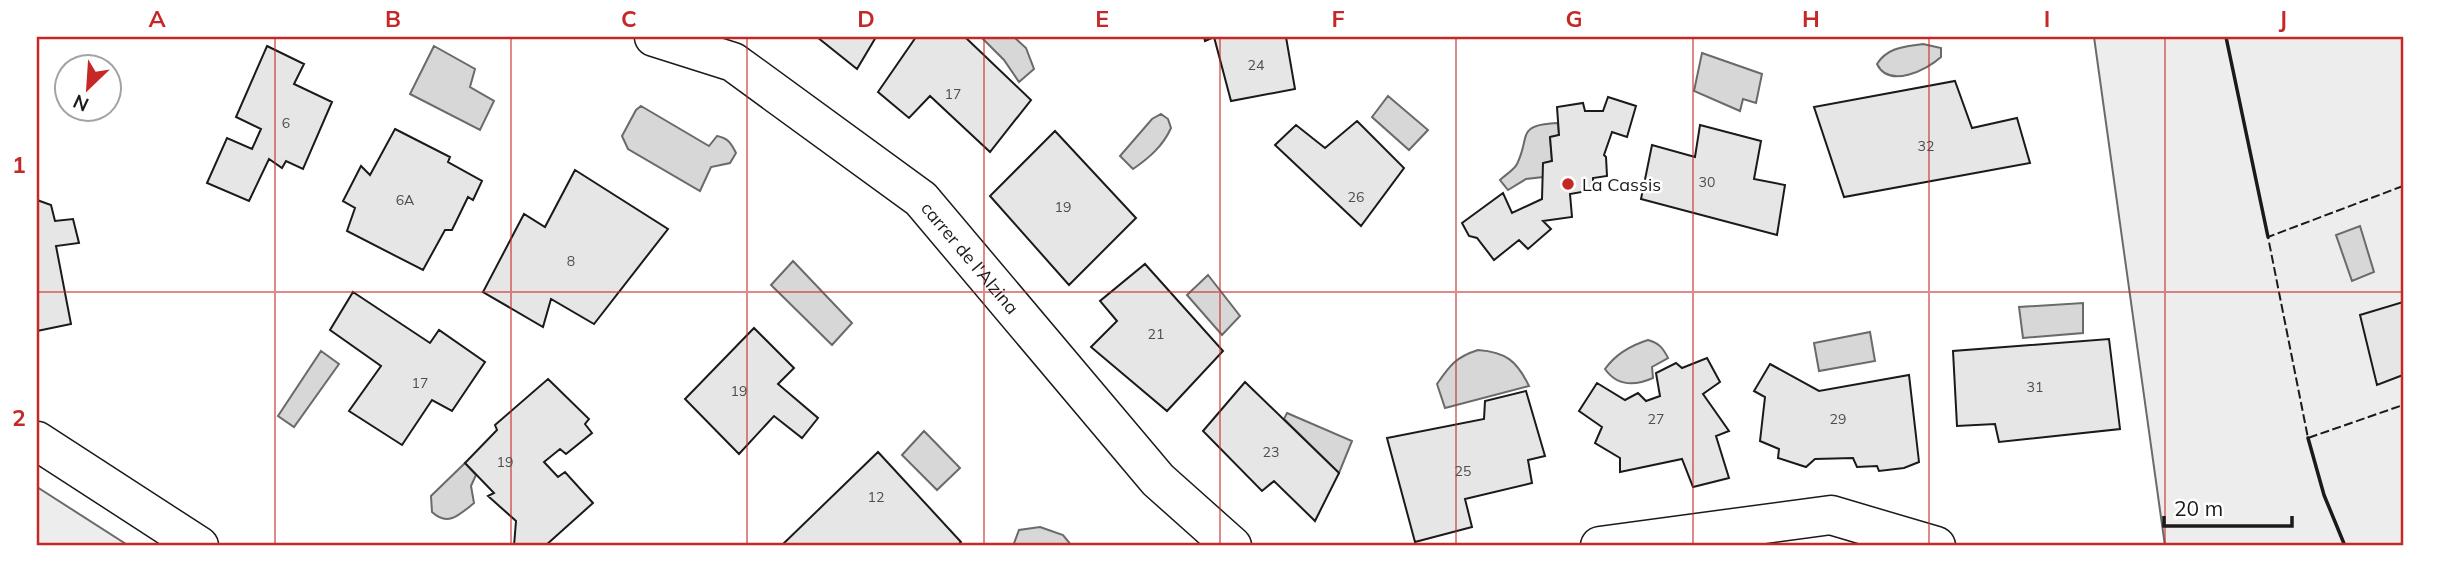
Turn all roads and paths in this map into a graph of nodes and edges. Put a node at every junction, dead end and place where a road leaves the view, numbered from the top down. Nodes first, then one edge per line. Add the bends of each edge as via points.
1 (654, 37) edge
2 (37, 441) edge
3 (199, 546) edge
4 (1232, 546) edge
5 (1600, 546) edge
6 (1936, 546) edge

1 - 4 street, carrer de l'Alzina via 733,62 921,199 1158,480
2 - 3 street
5 - 6 street via 1831,515

